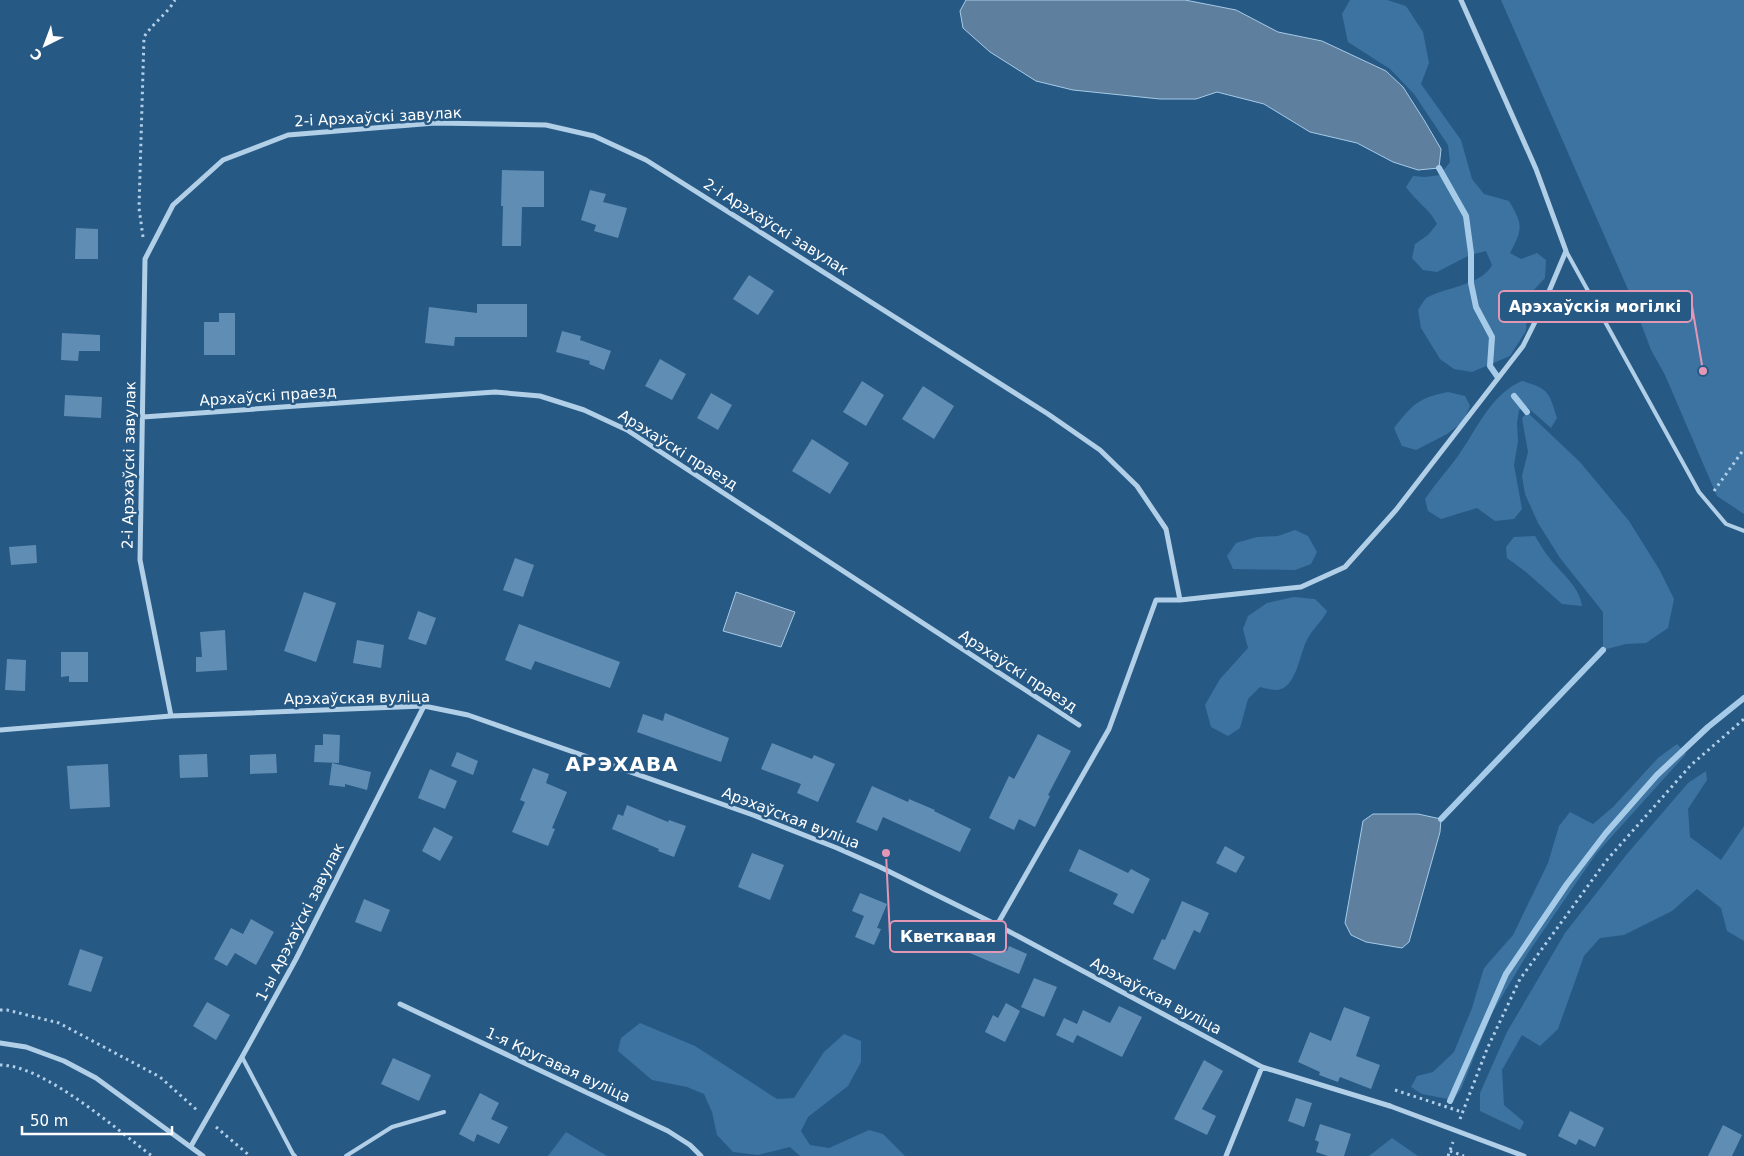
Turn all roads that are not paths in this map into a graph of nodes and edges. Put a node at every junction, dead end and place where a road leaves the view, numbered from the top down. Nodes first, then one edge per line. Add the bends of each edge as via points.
1 (1461, 0) edge
2 (1566, 251) junction
3 (143, 417) junction
4 (1744, 531) edge
5 (1180, 600) junction
6 (424, 706) junction
7 (171, 716) junction
8 (1079, 725) dead end
9 (0, 730) edge
10 (997, 925) junction
11 (400, 1004) dead end
12 (0, 1043) edge
13 (242, 1057) junction
14 (1262, 1066) junction
15 (444, 1112) dead end
16 (190, 1146) junction
17 (203, 1156) edge
18 (295, 1156) edge
19 (346, 1156) edge
20 (701, 1156) edge
21 (1226, 1156) edge
22 (1524, 1156) edge

1 - 2 street via 1536,169
2 - 4 lane via 1699,492 1726,524
2 - 5 street via 1523,346 1396,510 1345,567 1301,587
3 - 5 street, 2-і Арэхаўскі завулак via 145,259 173,205 223,160 288,134 435,123 546,125 594,136 646,160 1100,450 1137,486 1166,529
3 - 7 street, 2-і Арэхаўскі завулак via 140,560
3 - 8 street, Арэхаўскі праезд via 495,392 540,396 584,410 627,430
5 - 10 street via 1156,600 1109,729
6 - 7 street, Арэхаўская вуліца
6 - 10 street, Арэхаўская вуліца via 468,715 752,815 871,863
6 - 13 street, 1-ы Арэхаўскі завулак via 296,959
7 - 9 street, Арэхаўская вуліца
10 - 14 street, Арэхаўская вуліца
11 - 20 street, 1-я Кругавая вуліца via 668,1131
12 - 16 street via 64,1061 96,1078
13 - 16 street, 1-ы Арэхаўскі завулак
13 - 18 lane
14 - 21 street
14 - 22 street, Арэхаўская вуліца, bridge via 1390,1106
15 - 19 lane via 392,1127
16 - 17 street

